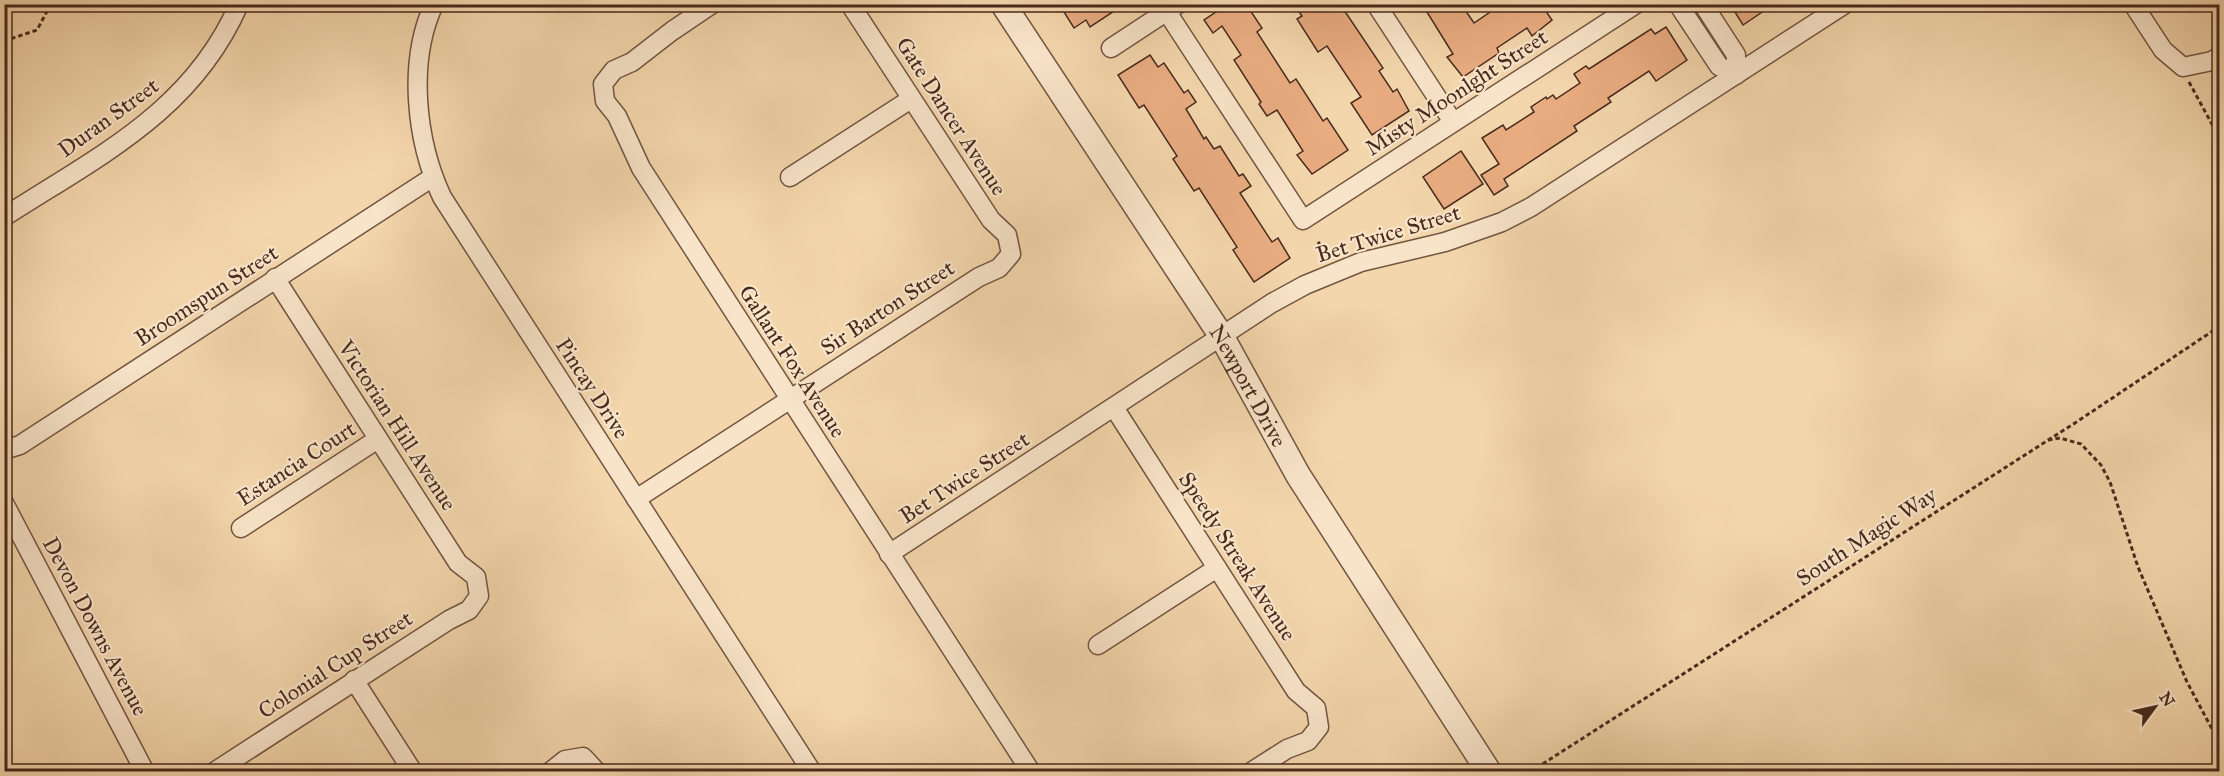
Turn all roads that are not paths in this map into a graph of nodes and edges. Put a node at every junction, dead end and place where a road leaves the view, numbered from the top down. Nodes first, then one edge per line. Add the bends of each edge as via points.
1 (239, 4) edge
2 (712, 4) edge
3 (850, 4) edge
4 (1003, 4) edge
5 (1377, 4) edge
6 (1636, 4) edge
7 (1678, 4) edge
8 (1703, 4) edge
9 (1845, 4) edge
10 (2133, 4) edge
11 (428, 6) edge
12 (1173, 8) edge
13 (1111, 48) dead end
14 (2220, 56) edge
15 (1736, 75) junction
16 (911, 99) junction
17 (1453, 122) junction
18 (433, 177) junction
19 (790, 177) dead end
20 (4, 217) edge
21 (1011, 254) joint
22 (275, 278) junction
23 (1222, 337) junction
24 (789, 399) junction
25 (1115, 408) junction
26 (378, 439) junction
27 (4, 450) edge
28 (636, 499) junction
29 (4, 503) edge
30 (241, 528) dead end
31 (889, 554) junction
32 (1217, 568) junction
33 (479, 596) joint
34 (1098, 645) dead end
35 (354, 680) junction
36 (145, 771) edge
37 (213, 771) edge
38 (413, 771) edge
39 (550, 771) edge
40 (597, 771) edge
41 (812, 771) edge
42 (1031, 771) edge
43 (1251, 771) edge
44 (1489, 771) edge

1 - 20 street, Duran Street via 203,68 165,109
2 - 24 street, Gallant Fox Avenue via 632,62 614,70 603,84 605,102 617,116 641,168
3 - 16 street, Gate Dancer Avenue
4 - 23 street, Newport Drive
5 - 17 street
6 - 17 street, Misty Moonlght Street
7 - 15 street via 1719,66
8 - 15 street via 1736,55
9 - 15 street, Bet Twice Street
10 - 14 street via 2163,50 2183,67
11 - 18 street, Pincay Drive via 418,111
12 - 13 street
12 - 17 street, Misty Moonlght Street via 1303,220
15 - 23 street, Bet Twice Street via 1531,207 1472,233 1334,272 1272,303
16 - 19 street
16 - 21 street, Gate Dancer Avenue via 992,220 1007,236
18 - 22 street, Broomspun Street
18 - 28 street, Pincay Drive via 461,229
21 - 24 street, Sir Barton Street via 999,268
22 - 26 street, Victorian Hill Avenue
22 - 27 street, Broomspun Street via 20,445
23 - 25 street, Bet Twice Street
23 - 44 street, Newport Drive via 1298,475
24 - 28 street, Sir Barton Street
24 - 31 street, Gallant Fox Avenue
25 - 31 street, Bet Twice Street
25 - 32 street, Speedy Streak Avenue
26 - 30 street, Estancia Court
26 - 33 street, Victorian Hill Avenue via 458,563 476,577
28 - 41 street, Pincay Drive
29 - 36 street, Devon Downs Avenue
31 - 42 street, Gallant Fox Avenue
32 - 34 street
32 - 43 street, Speedy Streak Avenue via 1296,690 1316,708 1319,728 1308,741
33 - 35 street, Colonial Cup Street via 469,610
35 - 37 street, Colonial Cup Street
35 - 38 street
39 - 40 street via 566,760 583,757

